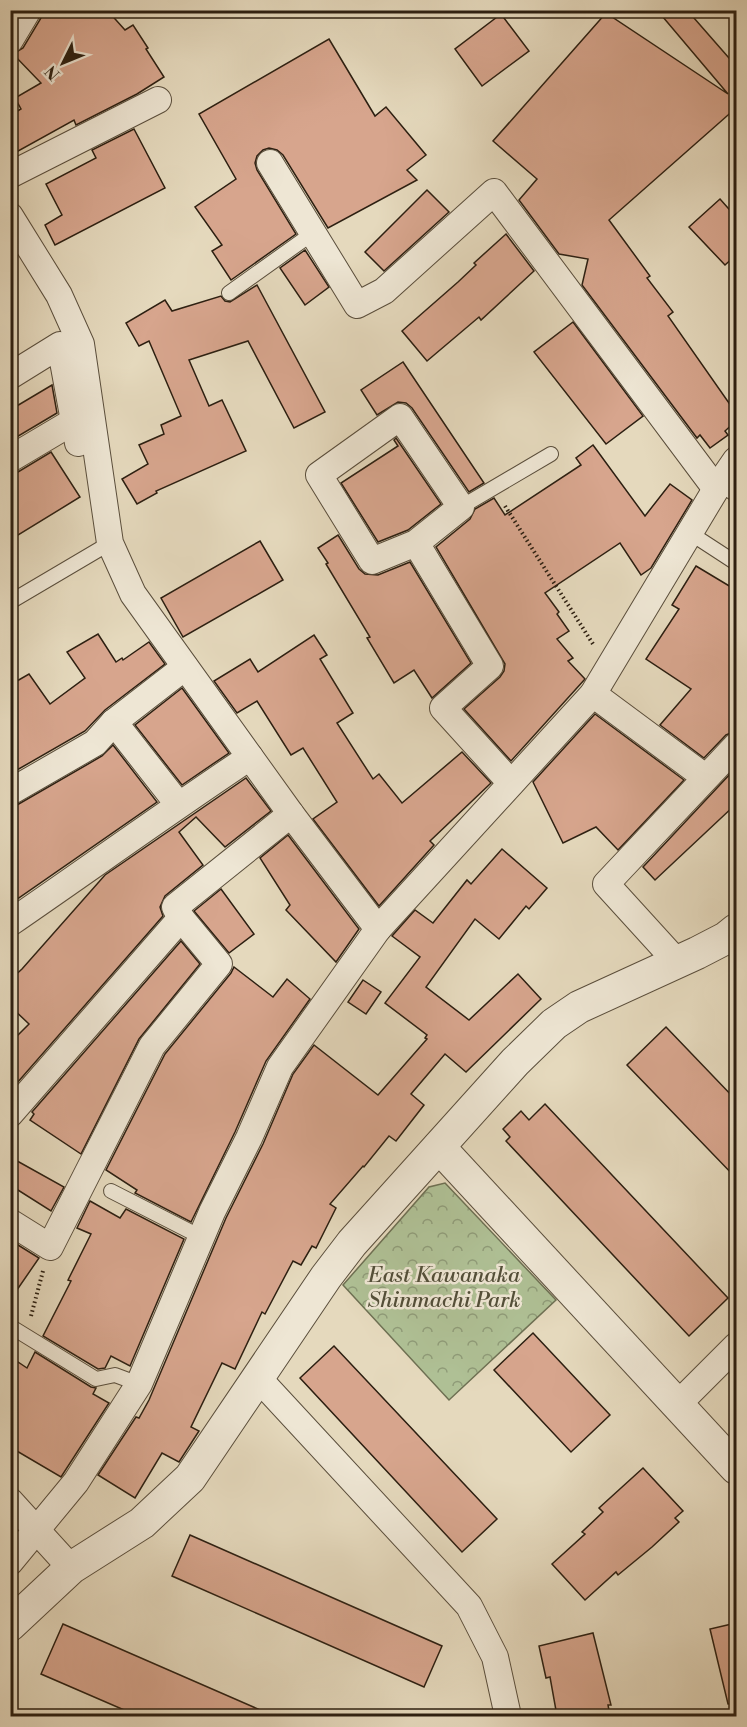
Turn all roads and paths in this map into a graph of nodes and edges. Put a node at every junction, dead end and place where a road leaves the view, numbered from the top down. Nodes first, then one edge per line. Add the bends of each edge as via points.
1 (28, 10) edge
2 (10, 40) edge
3 (158, 100) dead end
4 (270, 163) dead end
5 (10, 175) edge
6 (10, 216) edge
7 (313, 233) junction
8 (229, 293) dead end
9 (10, 376) edge
10 (74, 421) junction
11 (551, 454) dead end
12 (10, 459) edge
13 (736, 460) edge
14 (493, 488) junction
15 (724, 489) edge
16 (103, 496) junction
17 (461, 507) junction
18 (690, 533) junction
19 (110, 543) junction
20 (416, 543) junction
21 (736, 563) edge
22 (10, 602) edge
23 (185, 667) junction
24 (609, 669) junction
25 (593, 694) junction
26 (114, 722) junction
27 (736, 746) edge
28 (250, 757) junction
29 (705, 777) junction
30 (511, 783) junction
31 (10, 792) edge
32 (178, 804) junction
33 (291, 814) junction
34 (182, 918) junction
35 (10, 923) edge
36 (378, 929) junction
37 (736, 930) edge
38 (677, 962) junction
39 (10, 1114) edge
40 (439, 1147) junction
41 (111, 1191) dead end
42 (10, 1222) edge
43 (201, 1237) junction
44 (50, 1247) junction
45 (13, 1328) dead end
46 (26, 1336) junction
47 (736, 1346) edge
48 (259, 1379) junction
49 (139, 1384) junction
50 (676, 1405) junction
51 (736, 1467) edge
52 (10, 1501) edge
53 (37, 1528) junction
54 (10, 1562) edge
55 (71, 1568) junction
56 (10, 1624) edge
57 (508, 1716) edge

1 - 2 street
3 - 5 street
4 - 7 street
6 - 16 street via 59,295 81,344
7 - 8 lane
7 - 15 street via 357,305 384,291 494,192
9 - 10 street via 60,345
10 - 12 street
10 - 16 street via 86,495
11 - 14 lane
13 - 15 street
14 - 17 lane
14 - 24 path
15 - 18 street
16 - 19 street
17 - 20 street
17 - 20 street via 400,417 319,475 372,561
18 - 21 lane
18 - 24 street
19 - 22 lane
19 - 23 street via 133,594
20 - 30 street via 490,666 442,708
23 - 26 street
23 - 28 street
24 - 25 street
25 - 29 street
25 - 30 street
26 - 31 street via 95,743
26 - 32 street
27 - 29 street
28 - 32 street
28 - 33 street
29 - 38 street via 606,884
30 - 36 street
32 - 35 street
33 - 34 street via 175,907
33 - 36 street
34 - 39 street
34 - 44 street via 219,964 152,1046
36 - 43 street via 280,1067
37 - 38 street
38 - 40 street via 579,1007 554,1024
40 - 48 street via 352,1243
40 - 50 street
41 - 43 lane
42 - 44 street
43 - 49 street
44 - 46 path
45 - 46 lane
46 - 49 lane via 96,1379 115,1375
47 - 50 street
48 - 55 street via 190,1478 142,1523
48 - 57 street via 469,1606 495,1657
49 - 53 street via 76,1482
50 - 51 street
52 - 53 street
53 - 54 street
53 - 55 street
55 - 56 street

